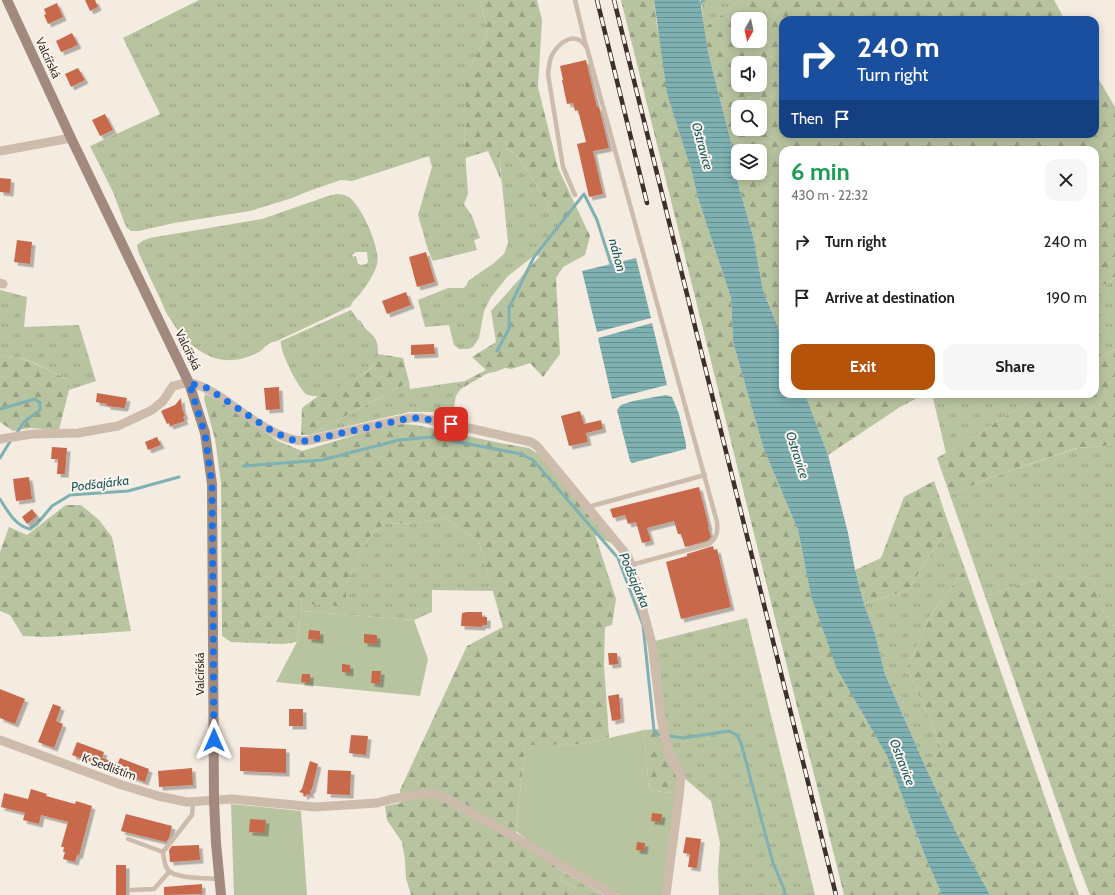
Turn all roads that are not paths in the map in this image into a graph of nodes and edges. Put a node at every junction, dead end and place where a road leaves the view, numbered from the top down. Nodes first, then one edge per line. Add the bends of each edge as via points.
1 (7, 0) edge
2 (575, 0) edge
3 (587, 48) junction
4 (71, 138) junction
5 (0, 151) edge
6 (576, 195) dead end
7 (189, 383) junction
8 (4, 438) edge
9 (704, 475) junction
10 (588, 507) junction
11 (631, 566) junction
12 (0, 740) edge
13 (214, 801) junction
14 (193, 802) junction
15 (128, 839) dead end
16 (162, 852) junction
17 (169, 872) junction
18 (219, 879) junction
19 (131, 890) dead end
20 (221, 895) edge
21 (613, 895) edge
22 (666, 895) edge

1 - 4 main road, Valcířská
2 - 3 lane
3 - 6 lane via 576,39 566,40 549,62 548,74 562,166
3 - 9 lane
4 - 5 street
4 - 7 main road, Valcířská
7 - 8 street via 173,386 163,401 152,410 118,426 78,433
7 - 10 street via 207,388 272,431 297,441 420,418 531,442 543,452
7 - 13 main road, Valcířská via 205,434 212,484
9 - 10 lane
9 - 11 lane via 717,522 717,533 713,541
10 - 11 street via 628,557
11 - 22 street via 652,644 665,741 681,776
12 - 14 street, K Sedlištím via 142,792
13 - 14 street, K Sedlištím
13 - 18 main road, Valcířská
13 - 21 street, K Sedlištím via 232,799 315,807 377,803 428,793 440,795
14 - 16 lane via 192,815
15 - 16 lane
16 - 17 lane
17 - 18 lane via 183,876
17 - 19 lane via 154,889
18 - 20 main road, Valcířská

